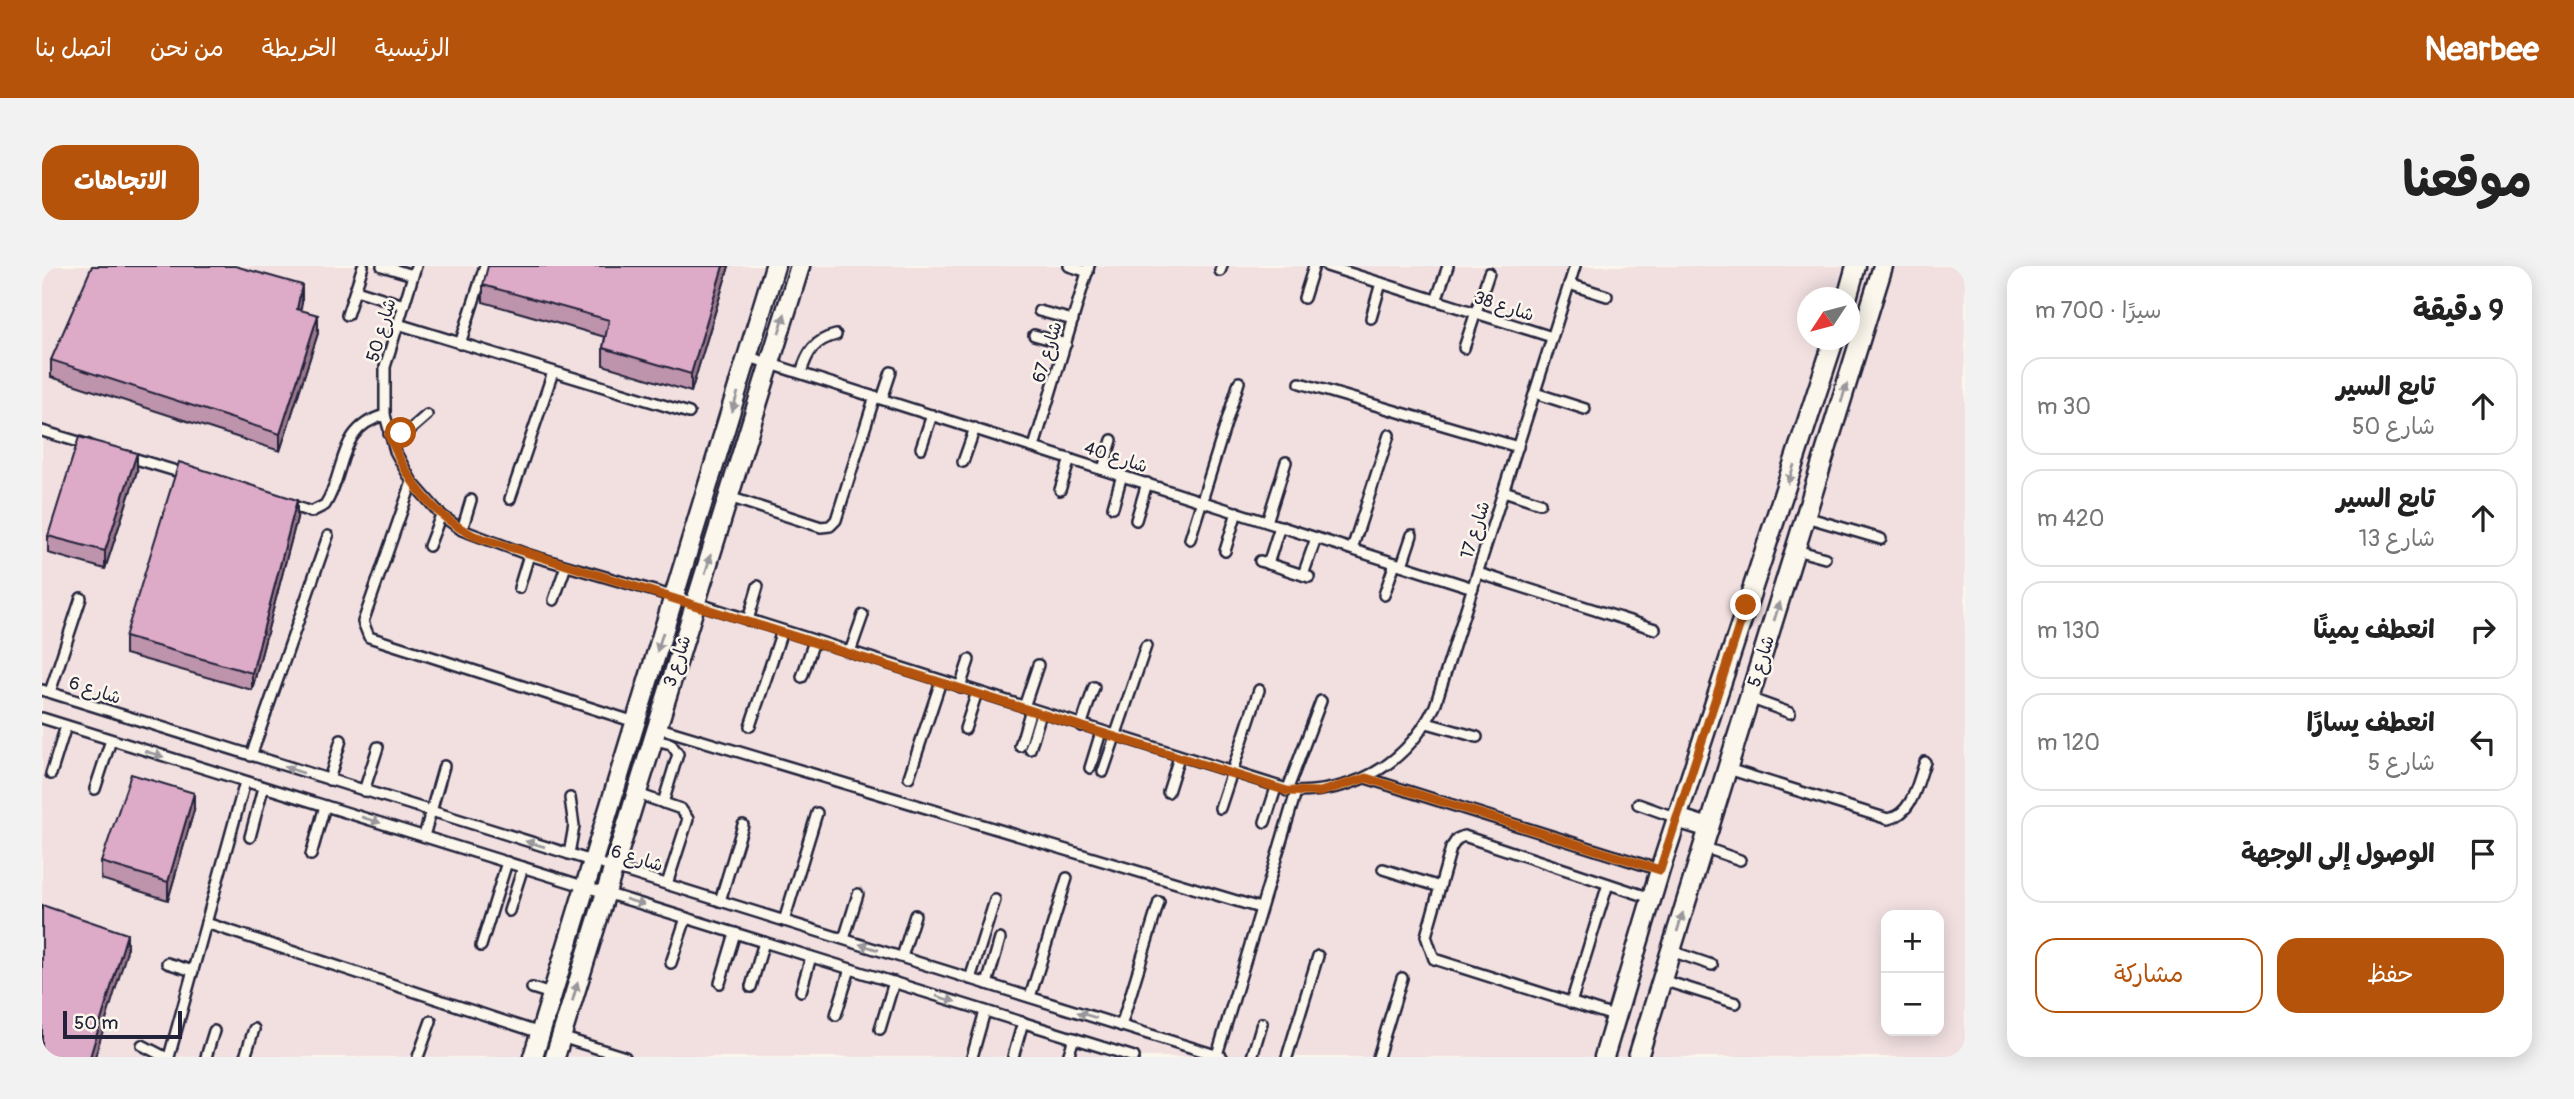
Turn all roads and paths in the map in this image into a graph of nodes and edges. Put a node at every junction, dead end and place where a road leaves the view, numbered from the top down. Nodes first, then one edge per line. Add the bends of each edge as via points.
1 (363, 266) edge
2 (382, 266) edge
3 (485, 266) edge
4 (775, 266) edge
5 (800, 266) edge
6 (1069, 266) edge
7 (1314, 266) edge
8 (1329, 266) edge
9 (1448, 266) edge
10 (1575, 266) edge
11 (1856, 266) edge
12 (1884, 266) edge
13 (1089, 269) edge
14 (415, 271) edge
15 (1489, 273) dead end
16 (1381, 283) junction
17 (1569, 284) junction
18 (1850, 287) edge
19 (356, 290) junction
20 (1607, 296) dead end
21 (1304, 298) dead end
22 (1436, 301) junction
23 (404, 305) junction
24 (1039, 311) dead end
25 (1475, 313) junction
26 (347, 315) dead end
27 (1371, 318) dead end
28 (1073, 320) junction
29 (398, 324) junction
30 (836, 335) dead end
31 (1034, 335) dead end
32 (1552, 337) junction
33 (460, 344) junction
34 (1066, 344) junction
35 (1464, 348) dead end
36 (1831, 350) edge
37 (749, 357) junction
38 (770, 363) junction
39 (552, 372) junction
40 (891, 372) dead end
41 (801, 373) junction
42 (1239, 382) dead end
43 (1300, 383) dead end
44 (1535, 393) junction
45 (878, 398) junction
46 (1585, 410) dead end
47 (689, 413) dead end
48 (385, 415) junction
49 (427, 415) dead end
50 (932, 415) junction
51 (975, 428) junction
52 (42, 431) edge
53 (389, 434) junction
54 (1389, 435) dead end
55 (1112, 440) dead end
56 (1034, 447) junction
57 (1518, 447) junction
58 (921, 448) dead end
59 (106, 450) edge
60 (119, 454) edge
61 (1070, 459) junction
62 (963, 462) dead end
63 (1286, 463) dead end
64 (1103, 469) junction
65 (1122, 475) junction
66 (196, 477) edge
67 (412, 482) junction
68 (1147, 483) junction
69 (1060, 490) dead end
70 (1504, 491) junction
71 (729, 497) junction
72 (510, 499) dead end
73 (272, 500) edge
74 (471, 500) dead end
75 (1202, 501) junction
76 (1539, 503) dead end
77 (1113, 507) dead end
78 (1237, 512) junction
79 (441, 515) junction
80 (1806, 517) junction
81 (1136, 520) dead end
82 (1268, 522) junction
83 (1280, 526) junction
84 (462, 530) junction
85 (1412, 535) dead end
86 (328, 536) dead end
87 (1316, 538) junction
88 (1190, 539) dead end
89 (1881, 539) dead end
90 (429, 546) dead end
91 (1352, 549) junction
92 (1796, 550) junction
93 (1225, 551) dead end
94 (529, 555) junction
95 (1825, 558) dead end
96 (1398, 564) junction
97 (566, 566) junction
98 (1478, 573) junction
99 (758, 586) dead end
100 (519, 588) dead end
101 (1473, 588) junction
102 (1384, 595) dead end
103 (674, 597) junction
104 (81, 598) dead end
105 (554, 600) dead end
106 (696, 603) junction
107 (863, 615) dead end
108 (748, 620) junction
109 (1655, 629) dead end
110 (782, 631) junction
111 (814, 641) junction
112 (1146, 646) dead end
113 (850, 652) junction
114 (969, 660) dead end
115 (1038, 665) dead end
116 (802, 677) dead end
117 (941, 681) junction
118 (960, 687) junction
119 (1094, 687) dead end
120 (1259, 690) dead end
121 (46, 691) edge
122 (977, 692) junction
123 (1749, 698) junction
124 (1321, 701) dead end
125 (1027, 708) junction
126 (1041, 713) junction
127 (1790, 713) dead end
128 (42, 718) edge
129 (635, 722) junction
130 (1427, 723) junction
131 (66, 726) junction
132 (750, 726) dead end
133 (1082, 726) junction
134 (965, 729) dead end
135 (1101, 732) junction
136 (654, 733) junction
137 (1114, 736) junction
138 (1477, 737) dead end
139 (111, 740) junction
140 (341, 740) dead end
141 (1020, 746) dead end
142 (377, 747) dead end
143 (1030, 749) dead end
144 (251, 756) junction
145 (1179, 757) junction
146 (1925, 762) dead end
147 (444, 766) dead end
148 (1090, 768) dead end
149 (1728, 769) junction
150 (1103, 772) dead end
151 (51, 774) dead end
152 (1231, 774) junction
153 (909, 777) dead end
154 (1366, 778) junction
155 (329, 780) junction
156 (245, 782) junction
157 (263, 788) junction
158 (1276, 788) junction
159 (95, 789) dead end
160 (363, 791) junction
161 (1168, 792) dead end
162 (1291, 792) junction
163 (635, 793) junction
164 (570, 798) dead end
165 (663, 803) junction
166 (1638, 804) dead end
167 (325, 806) junction
168 (1220, 808) dead end
169 (430, 813) junction
170 (817, 813) dead end
171 (1677, 817) junction
172 (1265, 822) dead end
173 (743, 825) dead end
174 (1709, 828) junction
175 (250, 836) dead end
176 (424, 836) junction
177 (1703, 847) junction
178 (569, 854) junction
179 (311, 855) dead end
180 (1740, 859) dead end
181 (592, 860) junction
182 (508, 862) junction
183 (523, 867) junction
184 (611, 867) junction
185 (1383, 869) dead end
186 (1660, 870) junction
187 (1067, 878) dead end
188 (667, 884) junction
189 (1608, 884) junction
190 (584, 886) junction
191 (1440, 887) junction
192 (604, 892) junction
193 (858, 894) dead end
194 (1651, 898) junction
195 (995, 900) dead end
196 (720, 901) junction
197 (1159, 902) dead end
198 (1260, 908) junction
199 (509, 911) dead end
200 (915, 915) dead end
201 (686, 918) junction
202 (784, 920) junction
203 (206, 923) junction
204 (735, 933) junction
205 (844, 939) junction
206 (1000, 939) dead end
207 (764, 942) junction
208 (481, 946) dead end
209 (1671, 951) junction
210 (1318, 956) dead end
211 (811, 957) junction
212 (902, 957) junction
213 (167, 963) dead end
214 (671, 964) dead end
215 (1713, 965) dead end
216 (850, 969) junction
217 (193, 971) junction
218 (1402, 978) dead end
219 (970, 979) junction
220 (1662, 980) junction
221 (894, 982) junction
222 (720, 983) dead end
223 (987, 984) junction
224 (532, 988) dead end
225 (751, 988) dead end
226 (801, 991) dead end
227 (551, 994) junction
228 (1030, 997) junction
229 (1571, 1003) junction
230 (1736, 1003) dead end
231 (985, 1011) junction
232 (836, 1015) dead end
233 (1614, 1016) junction
234 (431, 1021) dead end
235 (1023, 1022) junction
236 (1262, 1023) dead end
237 (1121, 1026) junction
238 (254, 1029) dead end
239 (880, 1029) dead end
240 (214, 1031) dead end
241 (540, 1033) junction
242 (561, 1037) junction
243 (1074, 1038) junction
244 (142, 1045) dead end
245 (1130, 1056) edge
246 (1219, 1056) edge
247 (167, 1057) edge
248 (206, 1057) edge
249 (245, 1057) edge
250 (418, 1057) edge
251 (533, 1057) edge
252 (555, 1057) edge
253 (625, 1057) edge
254 (972, 1057) edge
255 (1013, 1057) edge
256 (1068, 1057) edge
257 (1252, 1057) edge
258 (1287, 1057) edge
259 (1378, 1057) edge
260 (1604, 1057) edge
261 (1638, 1057) edge

1 - 19 lane
2 - 14 lane
3 - 33 lane
4 - 37 street, شارع 3
38 -> 5 street, شارع 3
6 - 13 lane
7 - 21 lane
8 - 16 lane, شارع 38
9 - 22 lane
10 - 17 lane, شارع 17
11 - 18 street
80 -> 12 street, شارع 5
13 - 28 lane, شارع 67
14 - 23 lane, شارع 50
15 - 25 lane
16 - 22 lane, شارع 38
16 - 27 lane
17 - 20 lane
17 - 32 lane, شارع 17
19 - 23 lane
19 - 26 lane
22 - 25 lane, شارع 38
23 - 29 lane, شارع 50
24 - 28 lane
25 - 32 lane, شارع 38
25 - 35 lane
28 - 34 lane, شارع 67
29 - 33 lane
29 - 48 lane, شارع 50 via 385,368
30 - 41 lane via 815,345
31 - 34 lane
32 - 44 lane, شارع 17
33 - 39 lane
34 - 56 lane, شارع 67
36 -> 171 street, شارع 5
37 - 38 lane, شارع 40
37 -> 103 street, شارع 3
38 - 41 lane, شارع 40
38 - 71 street, شارع 3
39 - 47 lane
39 - 72 lane
40 - 45 lane
41 - 45 lane, شارع 40
42 - 75 lane
43 - 57 lane
44 - 46 lane
44 - 57 lane, شارع 17
45 - 50 lane, شارع 40
45 - 71 lane via 836,520 830,526
48 - 53 lane, شارع 50
48 - 73 lane via 362,425 351,436 321,509 311,512
49 - 53 lane via 411,429
50 - 51 lane, شارع 40
50 - 58 lane
51 - 56 lane, شارع 40
51 - 62 lane
52 - 59 lane
53 - 67 lane, شارع 50
54 - 91 lane
55 - 64 lane
56 - 61 lane, شارع 40
57 - 70 lane, شارع 17
60 - 66 lane
61 - 64 lane, شارع 40
61 - 69 lane
63 - 82 lane
64 - 65 lane, شارع 40
65 - 68 lane, شارع 40
65 - 77 lane
67 - 79 lane, شارع 50
67 - 129 lane via 363,622 369,637
68 - 75 lane, شارع 40
68 - 81 lane
70 - 76 lane
70 - 98 lane, شارع 17
106 -> 71 street, شارع 3
74 - 84 lane
75 - 78 lane, شارع 40
75 - 88 lane
78 - 82 lane, شارع 40
78 - 93 lane
79 - 84 lane, شارع 50
79 - 90 lane
80 - 89 lane
80 - 92 street, شارع 5
82 - 83 lane, شارع 40
83 - 87 lane, شارع 40
83 - 87 lane via 1264,562 1306,576
84 - 94 lane, شارع 50
85 - 96 lane
86 - 144 lane
87 - 91 lane, شارع 40
91 - 96 lane, شارع 40
92 - 95 lane
123 -> 92 street, شارع 5
94 - 97 lane, شارع 50
94 - 100 lane
96 - 101 lane, شارع 40
96 - 102 lane
97 - 103 lane, شارع 50
97 - 105 lane
98 - 101 lane, شارع 17
98 - 109 lane
99 - 108 lane
101 - 130 lane, شارع 17
103 - 106 lane, شارع 50
103 -> 129 street, شارع 3
104 - 121 lane
106 - 108 lane, شارع 50
106 - 136 street, شارع 3
107 - 113 lane
108 - 110 lane, شارع 50
110 - 111 lane, شارع 50
110 - 132 lane
111 - 113 lane, شارع 50
111 - 116 lane
112 - 137 lane
113 - 117 lane, شارع 17
114 - 118 lane
115 - 125 lane
117 - 118 lane, شارع 17
117 - 153 lane
118 - 122 lane, شارع 17
119 - 133 lane
120 - 152 lane
121 - 144 lane, شارع 6
122 - 125 lane, شارع 17
122 - 134 lane
123 - 127 lane
123 - 149 street, شارع 5
124 - 162 lane
125 - 126 lane, شارع 17
125 - 141 lane
126 - 133 lane, شارع 17
126 - 143 lane
128 - 131 lane
129 - 181 street, شارع 3
130 - 138 lane
130 - 154 lane, شارع 17 via 1401,755
131 - 139 lane
131 - 151 lane
133 - 135 lane, شارع 17
135 - 137 lane, شارع 17
135 - 148 lane
136 - 163 street, شارع 3
136 - 165 lane via 678,754
136 - 198 lane
137 - 145 lane, شارع 17
137 - 150 lane
139 -> 156 lane
139 - 159 lane
140 - 155 lane
142 - 160 lane
155 -> 144 lane, شارع 6
145 - 152 lane, شارع 17
145 - 161 lane
146 - 149 lane via 1907,810 1888,819
147 - 169 lane
149 - 174 street, شارع 5
152 - 158 lane, شارع 17
152 - 168 lane
154 - 162 lane, شارع 17 via 1332,790
154 - 186 lane
155 - 160 lane, شارع 6
156 - 157 lane
156 - 203 lane
157 - 167 lane
157 - 175 lane
158 - 162 lane, شارع 17
158 - 172 lane
160 - 169 lane, شارع 6
162 - 198 lane
163 - 165 lane
163 - 184 street, شارع 3
164 - 178 lane
165 - 188 lane via 681,809 688,825
166 - 171 lane
167 -> 176 lane
167 - 179 lane
169 - 176 lane
178 -> 169 lane, شارع 6
170 - 202 lane
171 - 174 street
171 - 186 street, شارع 5
173 - 196 lane
174 - 177 street, شارع 5
176 - 182 lane
177 - 180 lane
209 -> 177 street, شارع 5
178 - 181 lane, شارع 6
181 - 184 lane, شارع 6
181 - 190 street, شارع 3
182 - 183 lane
182 - 208 lane
183 - 190 lane
183 - 199 lane
184 - 188 lane, شارع 6
184 - 192 street, شارع 3
185 - 191 lane
186 - 194 street, شارع 5
187 - 228 lane
188 - 196 lane, شارع 6
189 - 191 lane via 1464,836 1452,845
189 - 194 lane
189 - 229 lane
190 - 192 lane
190 - 227 street, شارع 3
191 - 229 lane via 1426,936 1434,958
192 -> 201 lane
242 -> 192 street, شارع 3
193 - 205 lane
194 - 233 street, شارع 5
195 - 219 lane
196 - 202 lane, شارع 6
197 - 237 lane
198 - 246 lane
200 - 212 lane
201 - 204 lane
201 - 214 lane
202 - 205 lane, شارع 6
203 - 217 lane
203 - 241 lane
204 - 207 lane
204 - 222 lane
212 -> 205 lane, شارع 6
206 - 223 lane
207 - 211 lane
207 - 225 lane
209 - 215 lane
209 - 220 street, شارع 5
210 - 258 lane
211 - 216 lane
211 - 226 lane
212 - 219 lane, شارع 6
213 - 217 lane
216 - 221 lane
216 - 232 lane
217 - 247 lane
218 - 259 lane
219 - 223 lane, شارع 6
220 - 230 lane
220 - 261 street, شارع 5
221 -> 231 lane
221 - 239 lane
223 - 228 lane, شارع 6
224 - 227 lane
227 - 241 street, شارع 3
237 -> 228 lane, شارع 6
229 - 233 lane
231 - 235 lane
231 - 254 lane
233 - 260 street, شارع 5
234 - 250 lane
235 - 243 lane
235 - 255 lane
236 - 257 lane
237 - 246 lane, شارع 6
238 - 249 lane
240 - 248 lane
241 - 251 street, شارع 3
242 - 252 street, شارع 3
242 - 253 lane
243 - 245 lane
243 - 256 lane
244 - 247 lane

